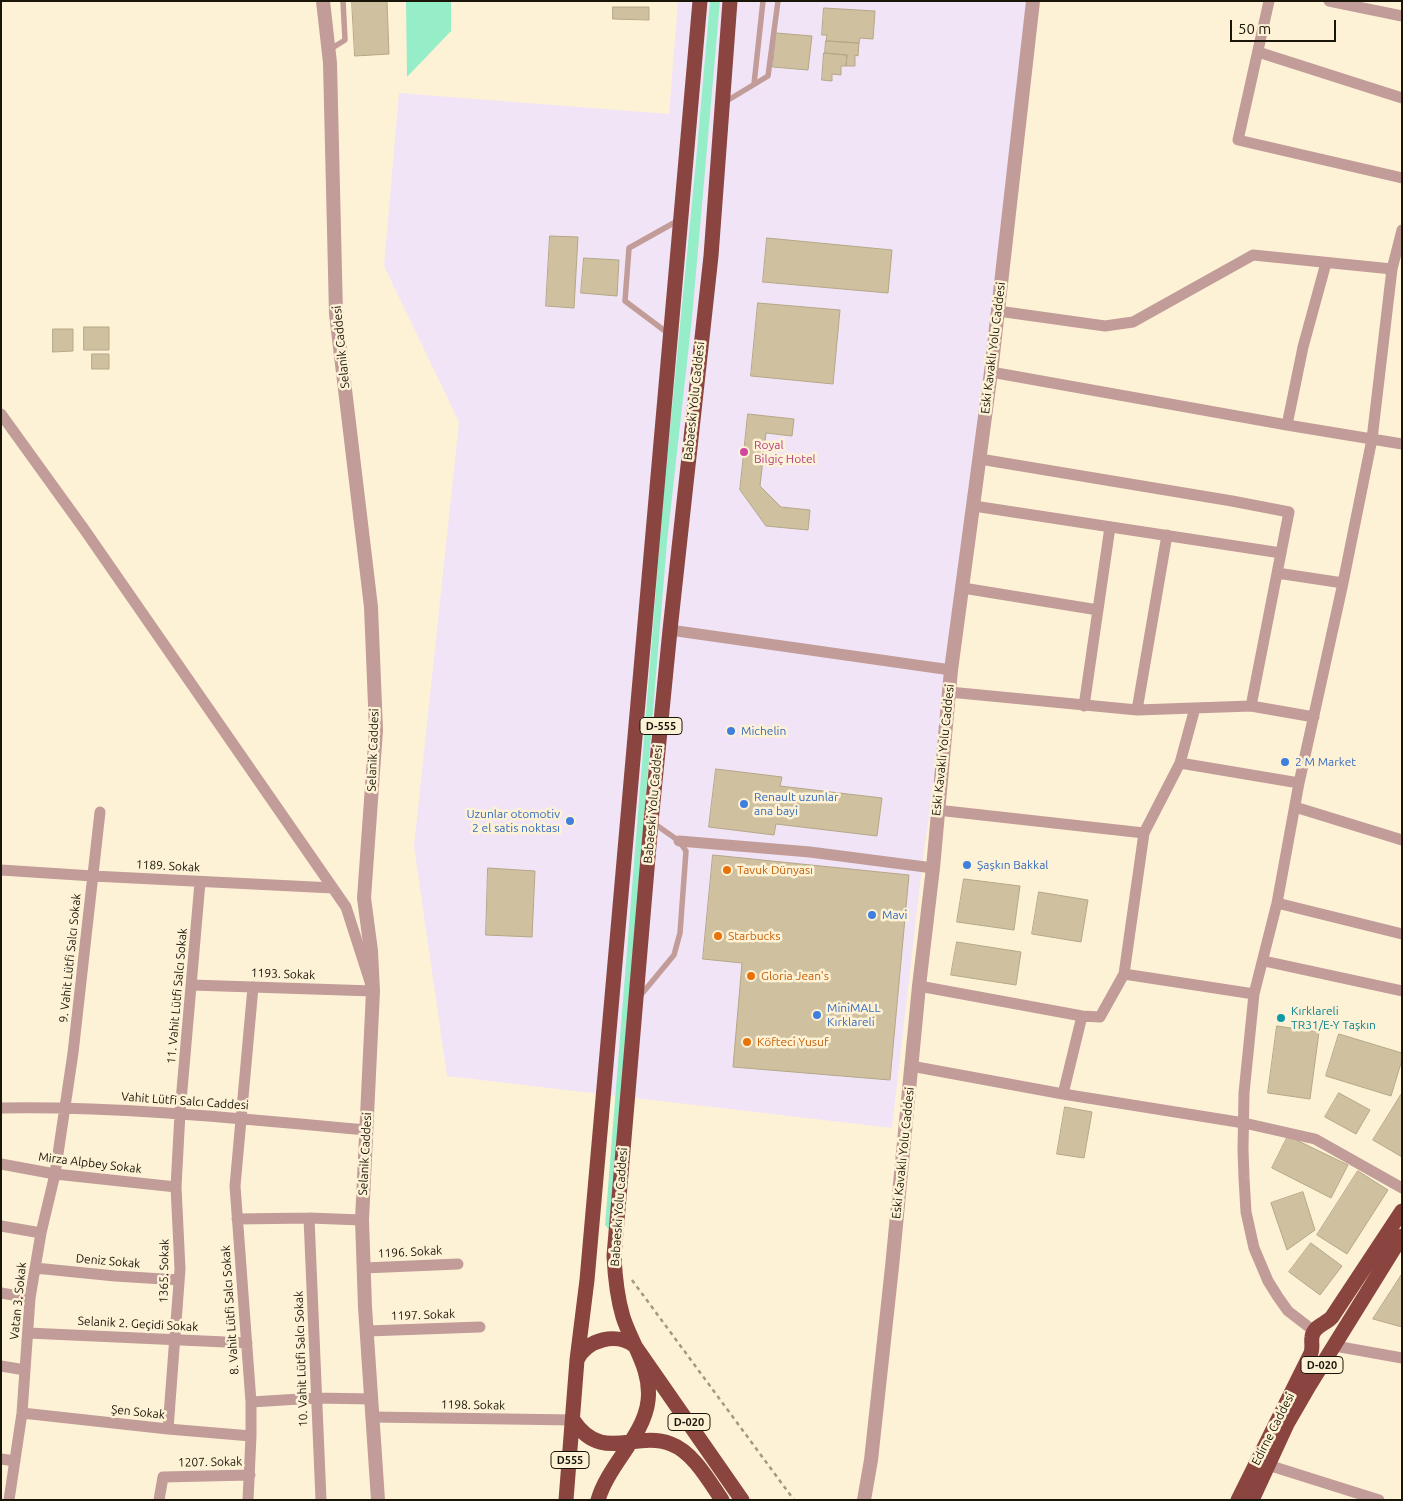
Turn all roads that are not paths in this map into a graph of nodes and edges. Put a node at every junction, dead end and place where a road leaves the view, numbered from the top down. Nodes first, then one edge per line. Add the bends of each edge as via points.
1 (323, 1) edge
2 (343, 1) edge
3 (700, 1) edge
4 (730, 1) edge
5 (763, 1) edge
6 (778, 1) edge
7 (1033, 1) edge
8 (1269, 1) edge
9 (1329, 1) edge
10 (1402, 16) edge
11 (329, 50) junction
12 (1258, 52) junction
13 (754, 84) junction
14 (1402, 98) edge
15 (723, 104) junction
16 (1402, 178) edge
17 (680, 220) junction
18 (1402, 230) edge
19 (1326, 263) junction
20 (1392, 269) junction
21 (998, 311) junction
22 (670, 334) junction
23 (991, 372) junction
24 (1, 414) edge
25 (1287, 425) junction
26 (1372, 439) junction
27 (1402, 444) edge
28 (980, 459) junction
29 (974, 506) junction
30 (1110, 526) junction
31 (1167, 535) junction
32 (1281, 553) junction
33 (1277, 573) junction
34 (1343, 583) junction
35 (963, 588) junction
36 (1098, 610) junction
37 (670, 630) junction
38 (951, 670) junction
39 (949, 692) junction
40 (1084, 706) junction
41 (1251, 706) junction
42 (1195, 708) junction
43 (1137, 710) junction
44 (1314, 717) junction
45 (1180, 763) junction
46 (1299, 783) junction
47 (1295, 807) junction
48 (937, 810) junction
49 (100, 812) dead end
50 (651, 822) junction
51 (1144, 833) junction
52 (1402, 840) edge
53 (679, 841) junction
54 (933, 868) junction
55 (1, 870) edge
56 (93, 876) junction
57 (200, 882) junction
58 (333, 888) junction
59 (1277, 903) junction
60 (1402, 934) edge
61 (1264, 961) junction
62 (1124, 974) junction
63 (192, 985) junction
64 (919, 986) junction
65 (254, 987) junction
66 (373, 991) junction
67 (1402, 992) edge
68 (1254, 994) junction
69 (636, 1002) junction
70 (1082, 1016) junction
71 (911, 1066) junction
72 (1064, 1094) junction
73 (65, 1107) junction
74 (1, 1108) edge
75 (180, 1114) junction
76 (241, 1119) junction
77 (1244, 1123) junction
78 (366, 1130) junction
79 (1, 1164) edge
80 (56, 1174) junction
81 (176, 1188) junction
82 (1402, 1188) edge
83 (1402, 1211) edge
84 (309, 1218) junction
85 (237, 1219) junction
86 (362, 1220) junction
87 (1, 1226) edge
88 (41, 1233) junction
89 (1402, 1236) edge
90 (458, 1264) dead end
91 (35, 1268) junction
92 (364, 1268) junction
93 (179, 1280) junction
94 (1, 1293) edge
95 (30, 1298) junction
96 (480, 1327) dead end
97 (366, 1331) junction
98 (28, 1333) junction
99 (1316, 1335) junction
100 (175, 1340) junction
101 (246, 1343) junction
102 (1335, 1345) junction
103 (635, 1346) junction
104 (1402, 1358) edge
105 (577, 1360) junction
106 (1, 1366) edge
107 (25, 1370) junction
108 (316, 1398) junction
109 (372, 1399) junction
110 (250, 1402) junction
111 (22, 1413) junction
112 (373, 1417) junction
113 (573, 1420) junction
114 (168, 1429) junction
115 (251, 1436) junction
116 (630, 1442) junction
117 (1, 1459) edge
118 (15, 1461) junction
119 (1268, 1465) junction
120 (250, 1475) junction
121 (9, 1500) edge
122 (159, 1500) edge
123 (248, 1500) edge
124 (321, 1500) edge
125 (378, 1500) edge
126 (566, 1500) edge
127 (598, 1500) edge
128 (722, 1500) edge
129 (742, 1500) edge
130 (864, 1500) edge
131 (1238, 1500) edge
132 (1252, 1500) edge
133 (1379, 1500) edge

1 - 11 street, Selanik Caddesi
2 - 11 lane via 345,40
3 - 17 highway, Babaeski Yolu Caddesi / D-555
4 - 15 highway, Babaeski Yolu Caddesi / D-555
5 - 13 lane
6 - 13 lane via 768,76
7 - 21 street, Eski Kavaklı Yolu Caddesi
8 - 12 street
9 - 10 street
11 - 66 street, Selanik Caddesi via 336,314 371,607 376,730 364,898
12 - 14 street
12 - 16 street via 1238,140
13 - 15 lane
15 - 37 highway, Babaeski Yolu Caddesi / D-555 via 711,256
17 - 22 highway, Babaeski Yolu Caddesi / D-555
17 - 22 lane via 629,248 625,301
18 - 20 street
19 - 20 street
19 - 21 street via 1253,255 1133,322 1105,326
19 - 25 street via 1303,347
20 - 26 street
21 - 23 street, Eski Kavaklı Yolu Caddesi
22 - 105 highway, Babaeski Yolu Caddesi / D-555
23 - 25 street
23 - 28 street, Eski Kavaklı Yolu Caddesi
24 - 58 street
25 - 26 street
26 - 27 street
26 - 34 street
28 - 29 street, Eski Kavaklı Yolu Caddesi
28 - 32 street via 1289,512
29 - 30 street
29 - 35 street, Eski Kavaklı Yolu Caddesi
30 - 31 street
30 - 36 street
31 - 32 street
31 - 43 street
32 - 33 street
33 - 34 street
33 - 41 street
34 - 44 street
35 - 36 street
35 - 38 street, Eski Kavaklı Yolu Caddesi
36 - 40 street
37 - 38 street
37 - 50 highway, Babaeski Yolu Caddesi / D-555
38 - 39 street, Eski Kavaklı Yolu Caddesi
39 - 40 street
39 - 48 street, Eski Kavaklı Yolu Caddesi
40 - 43 street
41 - 42 street
41 - 44 street
42 - 43 street
42 - 45 street
44 - 46 street
45 - 46 street
45 - 51 street
46 - 47 street
47 - 52 street
47 - 59 street
48 - 51 street
48 - 54 street, Eski Kavaklı Yolu Caddesi
49 - 56 street, 9. Vahit Lütfi Salcı Sokak
50 - 53 lane
50 - 69 highway, Babaeski Yolu Caddesi / D-555
51 - 62 street
53 - 54 street via 810,852
53 - 69 lane via 686,851 680,933 674,955
54 - 64 street, Eski Kavaklı Yolu Caddesi
55 - 56 street, 1189. Sokak
56 - 57 street, 1189. Sokak
56 - 73 street, 9. Vahit Lütfi Salcı Sokak
57 - 58 street, 1189. Sokak
57 - 63 street, 11. Vahit Lütfi Salcı Sokak
58 - 66 street via 346,907
59 - 60 street
59 - 61 street
61 - 67 street
61 - 68 street
62 - 68 street
62 - 70 street via 1100,1017
63 - 65 street, 1193. Sokak
63 - 75 street, 11. Vahit Lütfi Salcı Sokak
64 - 70 street
64 - 71 street, Eski Kavaklı Yolu Caddesi
65 - 66 street, 1193. Sokak
65 - 76 street, 8. Vahit Lütfi Salcı Sokak
66 - 78 street, Selanik Caddesi
68 - 77 street
69 - 103 highway, Babaeski Yolu Caddesi / D-555 via 614,1256 618,1299
70 - 72 street
71 - 72 street
71 - 130 street, Eski Kavaklı Yolu Caddesi via 871,1460
72 - 77 street
73 - 74 street, Vahit Lütfi Salcı Caddesi
73 - 75 street, Vahit Lütfi Salcı Caddesi
73 - 80 street, Vatan 3. Sokak
75 - 76 street, Vahit Lütfi Salcı Caddesi
75 - 81 street, 1365. Sokak
76 - 78 street, Vahit Lütfi Salcı Caddesi
76 - 85 street, 8. Vahit Lütfi Salcı Sokak via 234,1186
77 - 82 street via 1315,1139
77 - 99 street via 1242,1150 1246,1212 1254,1248 1278,1297 1288,1311
78 - 86 street, Selanik Caddesi
79 - 80 street, Mirza Alpbey Sokak
80 - 81 street, Mirza Alpbey Sokak
80 - 88 street, Vatan 3. Sokak
81 - 93 street, 1365. Sokak
83 - 99 highway, Edirne Caddesi via 1332,1318
84 - 85 street
84 - 86 street
84 - 108 street, 10. Vahit Lütfi Salcı Sokak
85 - 101 street, 8. Vahit Lütfi Salcı Sokak
86 - 92 street, Selanik Caddesi
87 - 88 street
88 - 91 street, Vatan 3. Sokak
89 - 102 highway, Edirne Caddesi / D-020
90 - 92 street, 1196. Sokak
91 - 93 street, Deniz Sokak
91 - 95 street, Vatan 3. Sokak
92 - 97 street, Selanik Caddesi
93 - 100 street, 1365. Sokak
94 - 95 street
95 - 98 street, Vatan 3. Sokak
96 - 97 street, 1197. Sokak
97 - 109 street, Selanik Caddesi
98 - 100 street, Selanik 2. Geçidi Sokak
98 - 107 street, Vatan 3. Sokak
99 - 102 highway via 1325,1351
99 - 102 highway via 1334,1327 1339,1334
99 - 131 highway, Edirne Caddesi / D-020 via 1311,1353
100 - 101 street, Selanik 2. Geçidi Sokak
100 - 114 street, 1365. Sokak
101 - 110 street, 8. Vahit Lütfi Salcı Sokak
102 - 104 street
102 - 119 highway, Edirne Caddesi / D-020 via 1287,1424
103 - 105 highway via 620,1338 600,1341 586,1348
103 - 116 highway, Babaeski Yolu Caddesi / D-555 via 649,1386 644,1415
103 - 129 highway, D-020
105 - 113 highway, Babaeski Yolu Caddesi / D-555
106 - 107 street
107 - 111 street, Vatan 3. Sokak
108 - 109 street
108 - 110 street
108 - 124 street, 10. Vahit Lütfi Salcı Sokak
109 - 112 street, Selanik Caddesi
110 - 115 street, 8. Vahit Lütfi Salcı Sokak
111 - 114 street, Şen Sokak
111 - 118 street, Vatan 3. Sokak
112 - 113 street, 1198. Sokak
112 - 125 street, Selanik Caddesi
113 - 116 highway via 584,1434 600,1442
113 - 126 highway, Babaeski Yolu Caddesi / D555
114 - 115 street, Şen Sokak
115 - 120 street, 8. Vahit Lütfi Salcı Sokak
116 - 127 highway, Babaeski Yolu Caddesi / D-555 via 613,1467
116 - 128 highway, D-020 via 659,1441 679,1448
117 - 118 street
118 - 121 street, Vatan 3. Sokak
119 - 132 highway, Edirne Caddesi / D-020
119 - 133 street
120 - 122 street, 1207. Sokak via 163,1477
120 - 123 street, 8. Vahit Lütfi Salcı Sokak

